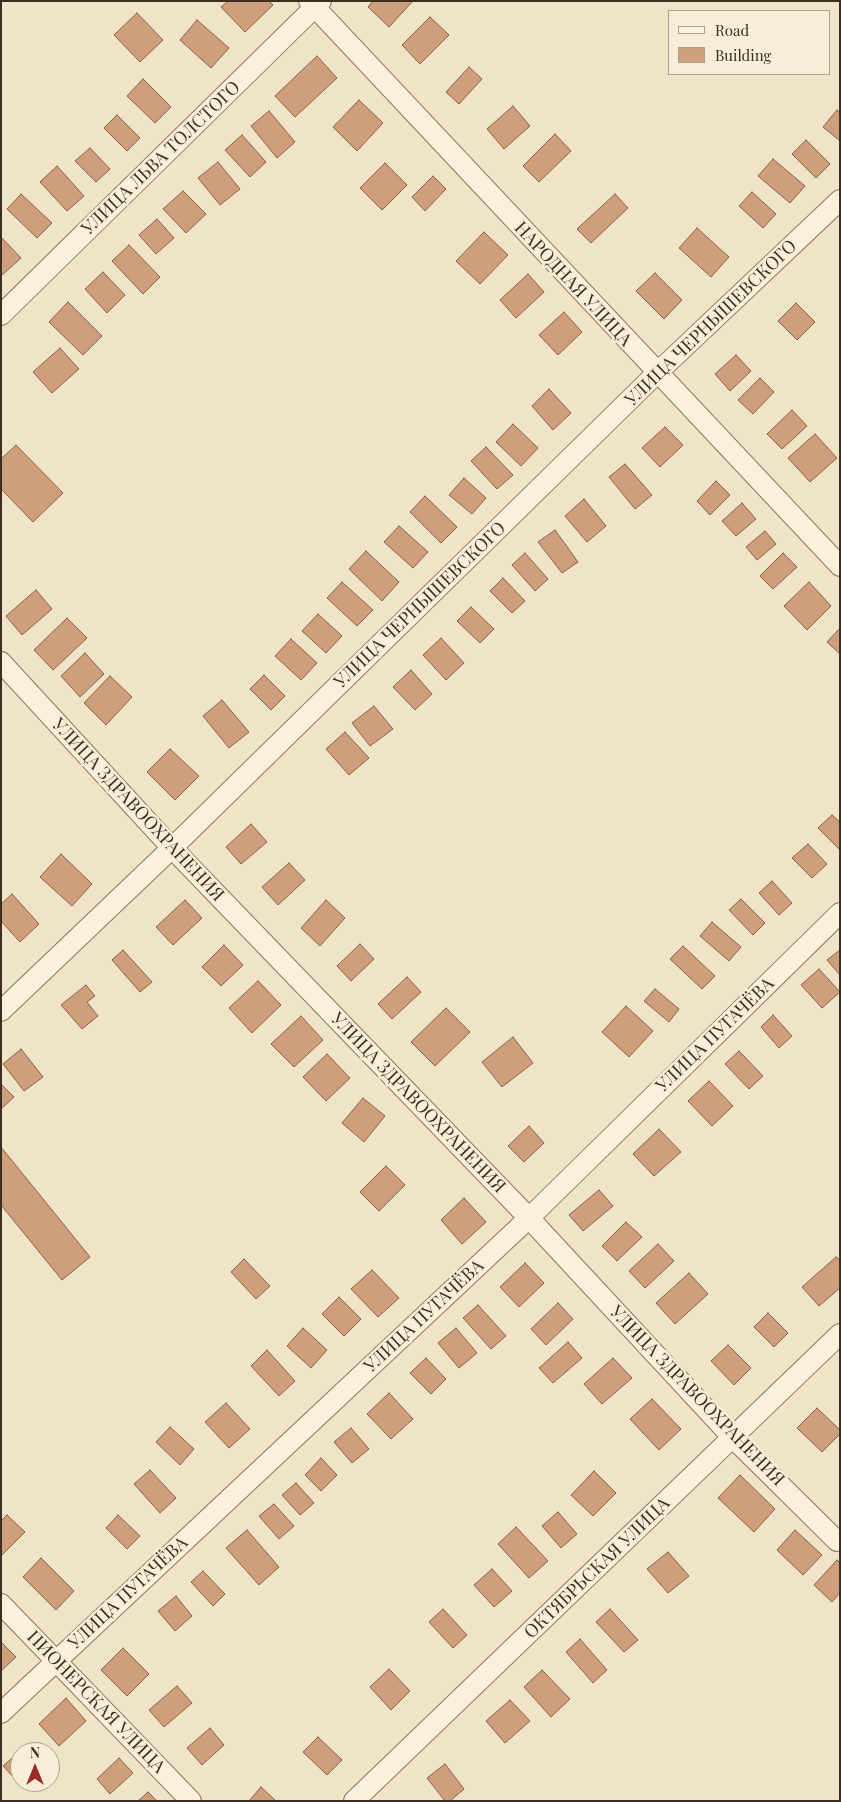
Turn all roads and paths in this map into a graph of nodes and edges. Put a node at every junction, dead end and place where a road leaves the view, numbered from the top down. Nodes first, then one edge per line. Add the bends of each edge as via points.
1 (315, 3) edge
2 (840, 200) edge
3 (1, 315) edge
4 (657, 374) junction
5 (840, 566) edge
6 (1, 662) edge
7 (172, 848) junction
8 (840, 914) edge
9 (1, 1011) edge
10 (529, 1218) junction
11 (840, 1334) edge
12 (733, 1438) junction
13 (836, 1541) dead end
14 (1, 1604) edge
15 (56, 1661) junction
16 (1, 1712) edge
17 (190, 1801) edge
18 (354, 1801) edge

1 - 3 street, УЛИЦА ЛЬВА ТОЛСТОГО
1 - 4 street, НАРОДНАЯ УЛИЦА
2 - 4 street, УЛИЦА ЧЕРНЫШЕВСКОГО
4 - 5 street, НАРОДНАЯ УЛИЦА
4 - 7 street, УЛИЦА ЧЕРНЫШЕВСКОГО
6 - 7 street, УЛИЦА ЗДРАВООХРАНЕНИЯ
7 - 9 street, УЛИЦА ЧЕРНЫШЕВСКОГО
7 - 10 street, УЛИЦА ЗДРАВООХРАНЕНИЯ
8 - 10 street, УЛИЦА ПУГАЧЁВА
10 - 12 street, УЛИЦА ЗДРАВООХРАНЕНИЯ
10 - 15 street, УЛИЦА ПУГАЧЁВА
11 - 12 street, ОКТЯБРЬСКАЯ УЛИЦА
12 - 13 street, УЛИЦА ЗДРАВООХРАНЕНИЯ
12 - 18 street, ОКТЯБРЬСКАЯ УЛИЦА
14 - 15 street, ПИОНЕРСКАЯ УЛИЦА
15 - 16 street, УЛИЦА ПУГАЧЁВА
15 - 17 street, ПИОНЕРСКАЯ УЛИЦА

